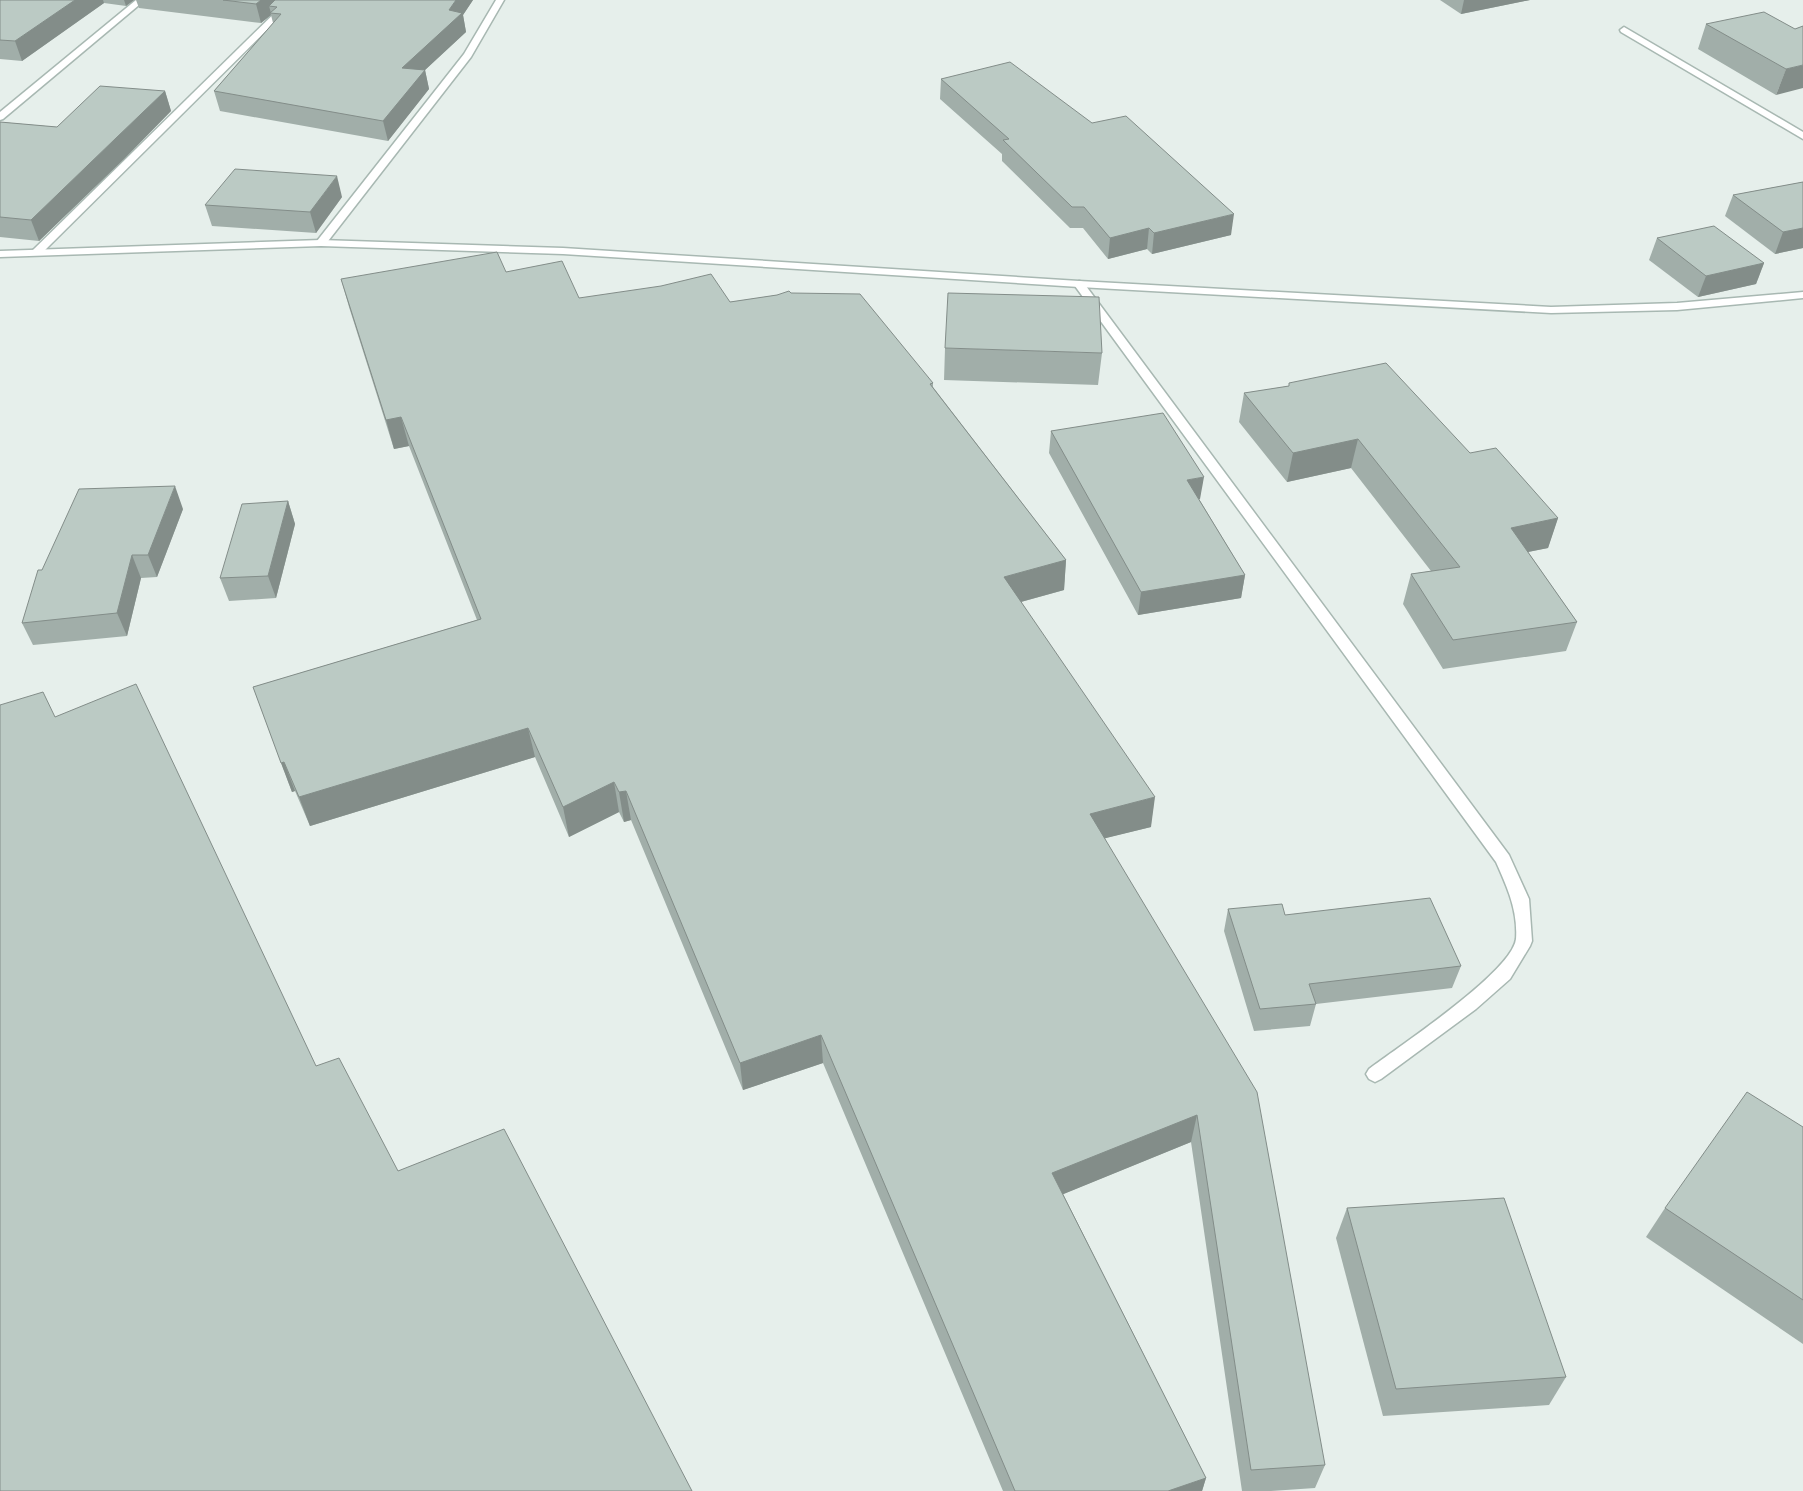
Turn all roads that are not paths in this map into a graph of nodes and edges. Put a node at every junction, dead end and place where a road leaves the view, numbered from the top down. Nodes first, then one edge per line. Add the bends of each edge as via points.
1 (142, 0) edge
2 (293, 0) edge
3 (500, 0) edge
4 (1624, 30) dead end
5 (0, 117) edge
6 (1803, 136) edge
7 (321, 243) junction
8 (37, 252) junction
9 (0, 254) edge
10 (1079, 284) junction
11 (1803, 295) edge
12 (1375, 1074) dead end

1 - 5 street
2 - 8 street
3 - 7 street via 468,55
4 - 6 street
7 - 8 street
7 - 10 street via 563,251
8 - 9 street
10 - 11 street via 1551,310 1636,310
10 - 12 street via 1503,859 1522,899 1524,941 1504,974 1470,1004

